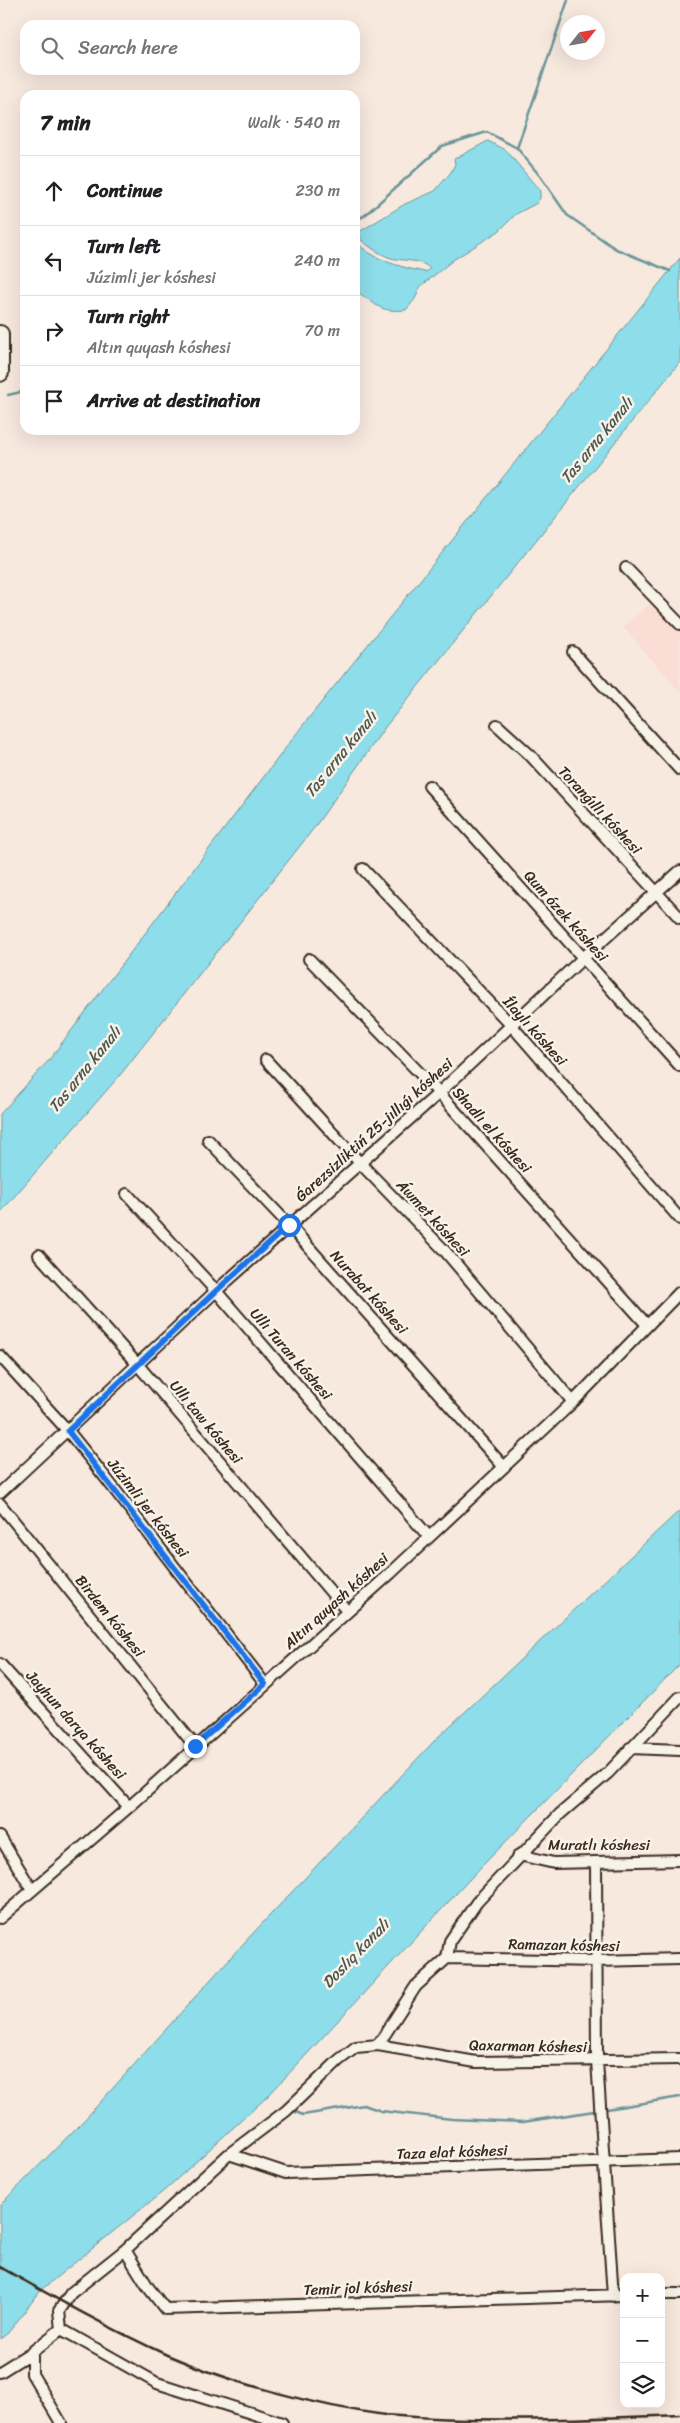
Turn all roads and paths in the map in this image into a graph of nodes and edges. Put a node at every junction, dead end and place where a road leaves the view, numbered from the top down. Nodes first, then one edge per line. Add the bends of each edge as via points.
1 (0, 334) edge
2 (0, 373) edge
3 (626, 568) dead end
4 (680, 624) edge
5 (573, 652) dead end
6 (496, 725) dead end
7 (680, 770) edge
8 (429, 786) dead end
9 (363, 869) dead end
10 (680, 872) edge
11 (656, 893) junction
12 (680, 918) edge
13 (583, 958) junction
14 (309, 959) dead end
15 (512, 1026) junction
16 (266, 1060) dead end
17 (680, 1066) edge
18 (439, 1093) junction
19 (208, 1140) dead end
20 (360, 1163) junction
21 (128, 1194) dead end
22 (680, 1219) edge
23 (289, 1225) junction
24 (39, 1255) dead end
25 (216, 1291) junction
26 (680, 1292) edge
27 (647, 1325) junction
28 (0, 1356) edge
29 (138, 1364) junction
30 (573, 1402) junction
31 (68, 1431) junction
32 (504, 1466) junction
33 (0, 1493) edge
34 (0, 1504) edge
35 (429, 1537) junction
36 (348, 1611) junction
37 (0, 1664) edge
38 (265, 1684) junction
39 (680, 1697) edge
40 (195, 1746) junction
41 (630, 1748) junction
42 (680, 1750) edge
43 (129, 1807) junction
44 (0, 1838) edge
45 (519, 1855) junction
46 (680, 1860) edge
47 (596, 1862) junction
48 (32, 1890) junction
49 (0, 1918) edge
50 (448, 1958) junction
51 (680, 1959) edge
52 (595, 1961) junction
53 (378, 2045) junction
54 (680, 2059) edge
55 (597, 2061) junction
56 (229, 2154) junction
57 (680, 2159) edge
58 (605, 2161) junction
59 (125, 2250) junction
60 (665, 2294) edge
61 (680, 2294) edge
62 (619, 2296) edge
63 (60, 2329) junction
64 (32, 2352) junction
65 (0, 2372) edge
66 (61, 2423) edge
67 (282, 2423) edge

1 - 2 main road
3 - 4 street
5 - 7 street
6 - 11 street, Toranǵıllı kóshesi via 530,755
8 - 13 street, Qum ózek kóshesi
9 - 15 street, Ílaylı kóshesi
10 - 11 street, Ǵarezsizliktiń 25-jıllıǵı kóshesi
11 - 12 street, Toranǵıllı kóshesi
11 - 13 street, Ǵarezsizliktiń 25-jıllıǵı kóshesi
13 - 15 street, Ǵarezsizliktiń 25-jıllıǵı kóshesi
13 - 17 street, Qum ózek kóshesi
14 - 18 street, Shadlı el kóshesi
15 - 18 street, Ǵarezsizliktiń 25-jıllıǵı kóshesi
15 - 22 street, Ílaylı kóshesi
16 - 20 street, Áwmet kóshesi
18 - 20 street, Ǵarezsizliktiń 25-jıllıǵı kóshesi
18 - 27 street, Shadlı el kóshesi
19 - 23 street, Nurabat kóshesi
20 - 23 street, Ǵarezsizliktiń 25-jıllıǵı kóshesi
20 - 30 street, Áwmet kóshesi via 445,1251
21 - 25 street, Ullı Turan kóshesi
23 - 25 street, Ǵarezsizliktiń 25-jıllıǵı kóshesi
23 - 32 street, Nurabat kóshesi
24 - 29 street, Ullı taw kóshesi
25 - 29 street, Ǵarezsizliktiń 25-jıllıǵı kóshesi
25 - 35 street, Ullı Turan kóshesi
26 - 27 street, Altın quyash kóshesi
27 - 30 street, Altın quyash kóshesi
28 - 31 street, Júzimli jer kóshesi
29 - 31 street, Ǵarezsizliktiń 25-jıllıǵı kóshesi
29 - 36 street, Ullı taw kóshesi
30 - 32 street, Altın quyash kóshesi
31 - 33 street, Ǵarezsizliktiń 25-jıllıǵı kóshesi
31 - 38 street, Júzimli jer kóshesi
32 - 35 street, Altın quyash kóshesi
34 - 40 street, Birdem kóshesi
35 - 36 street, Altın quyash kóshesi
36 - 38 street, Altın quyash kóshesi
37 - 43 street, Jayhun darya kóshesi
38 - 40 street, Altın quyash kóshesi
39 - 41 street
40 - 43 street, Altın quyash kóshesi
41 - 42 street
41 - 45 street via 608,1774 560,1814
43 - 48 street, Altın quyash kóshesi
44 - 48 street
45 - 47 street, Muratlı kóshesi via 554,1863
45 - 50 street via 450,1941
46 - 47 street, Muratlı kóshesi
47 - 52 street
48 - 49 street, Altın quyash kóshesi
50 - 52 street, Ramazan kóshesi
50 - 53 street via 416,1986
51 - 52 street, Ramazan kóshesi
52 - 55 street
53 - 55 street, Qaxarman kóshesi via 476,2062
53 - 56 street, Qaxarman kóshesi via 356,2047 286,2111
54 - 55 street, Qaxarman kóshesi
55 - 58 street
56 - 58 street, Taza elat kóshesi via 286,2173
56 - 59 street, Qaxarman kóshesi
57 - 58 street, Taza elat kóshesi
58 - 62 street
59 - 62 street, Temir jol kóshesi via 165,2309
59 - 63 street, Qaxarman kóshesi via 72,2293 59,2311
60 - 61 street
63 - 64 street
63 - 67 street via 157,2383
64 - 65 street
64 - 66 street via 32,2374

